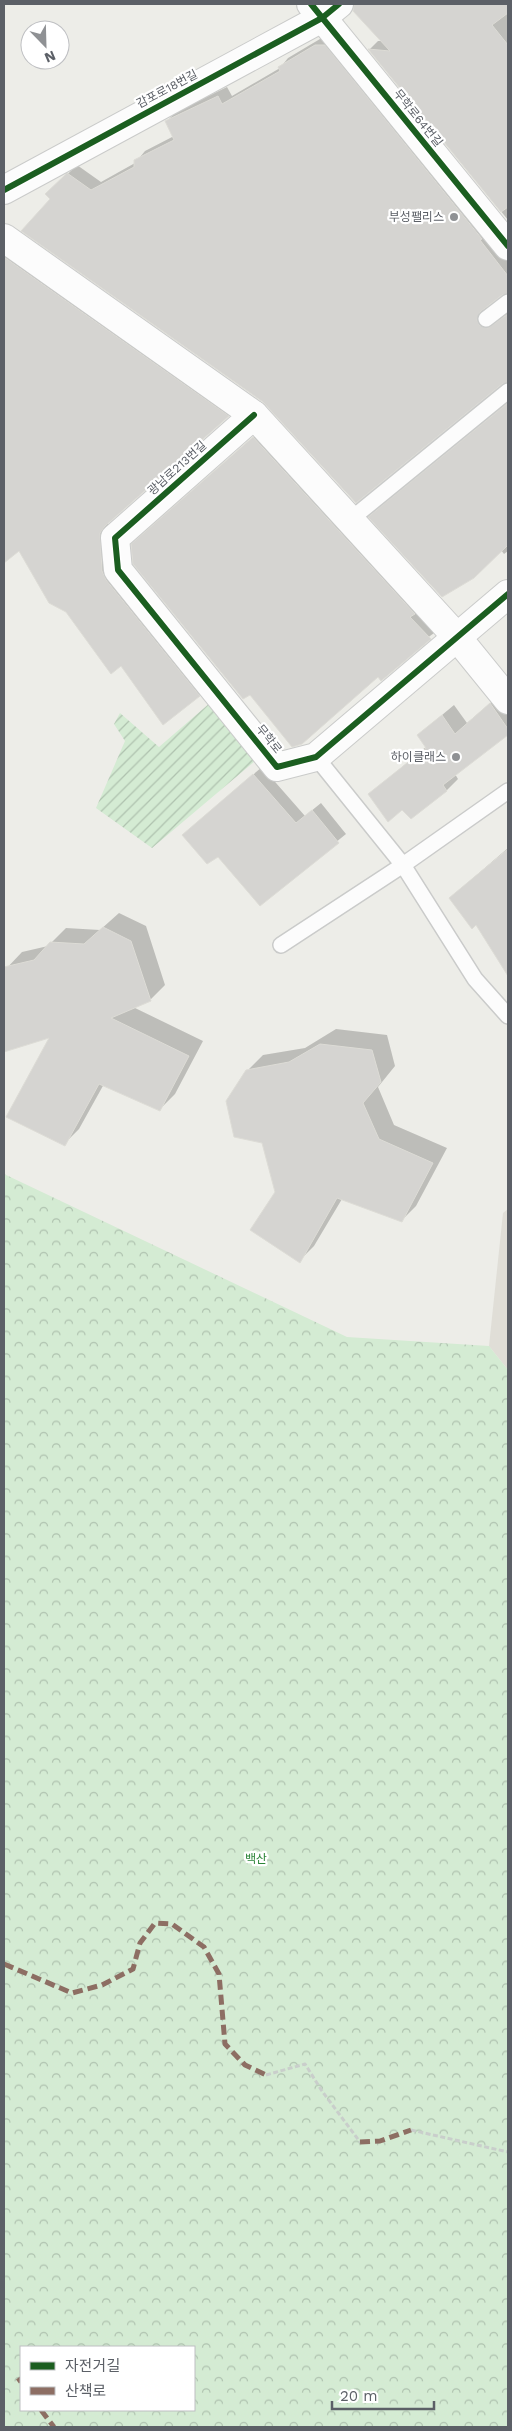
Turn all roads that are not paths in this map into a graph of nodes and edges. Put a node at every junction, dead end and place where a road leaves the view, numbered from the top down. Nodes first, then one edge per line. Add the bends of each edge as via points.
1 (324, 8) edge
2 (4, 190) edge
3 (4, 238) edge
4 (508, 246) edge
5 (508, 302) edge
6 (486, 319) dead end
7 (508, 391) edge
8 (254, 415) junction
9 (350, 520) junction
10 (115, 538) joint
11 (508, 594) edge
12 (456, 636) junction
13 (508, 700) edge
14 (316, 756) junction
15 (508, 791) edge
16 (403, 865) junction
17 (281, 945) dead end
18 (508, 1016) edge

1 - 2 street, 감포로18번길
1 - 4 street, 무학로64번길
3 - 8 street
5 - 6 lane
7 - 9 lane
8 - 9 street
8 - 10 street, 광남로213번길
9 - 12 street
10 - 14 street, 무학로 via 118,570 277,767
11 - 12 street, 무학로
12 - 13 street
12 - 14 street, 무학로
14 - 16 lane
15 - 16 lane
16 - 17 lane
16 - 18 lane via 474,979

